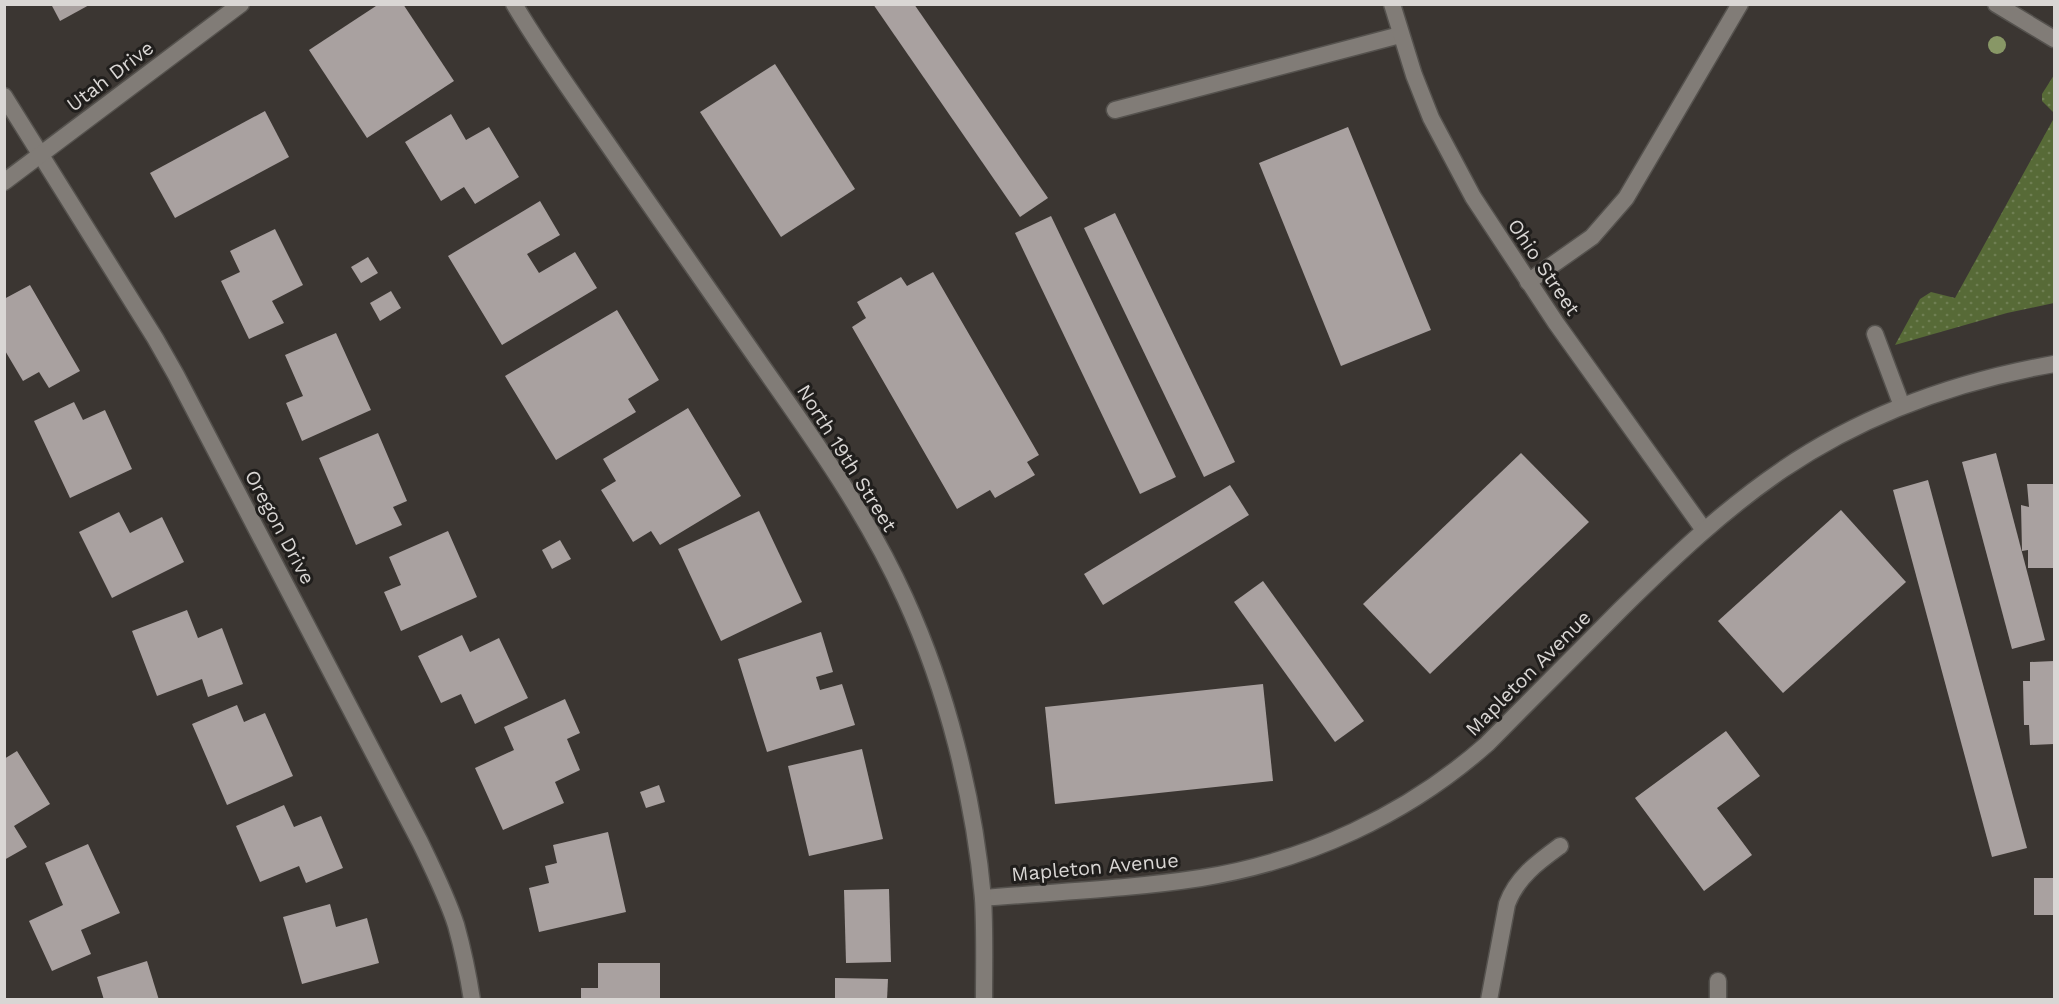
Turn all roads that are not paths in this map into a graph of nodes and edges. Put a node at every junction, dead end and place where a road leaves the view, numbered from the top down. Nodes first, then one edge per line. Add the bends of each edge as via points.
1 (242, 4) edge
2 (514, 4) edge
3 (1392, 4) edge
4 (1740, 4) edge
5 (1996, 4) edge
6 (1400, 36) junction
7 (2055, 39) edge
8 (4, 96) edge
9 (1115, 110) dead end
10 (40, 155) junction
11 (4, 182) edge
12 (1528, 282) junction
13 (1875, 334) dead end
14 (2055, 364) edge
15 (1902, 406) junction
16 (1704, 530) junction
17 (1560, 846) dead end
18 (983, 898) junction
19 (1718, 981) dead end
20 (472, 999) edge
21 (984, 999) edge
22 (1489, 999) edge
23 (1718, 999) edge

1 - 10 street, Utah Drive
2 - 18 street, North 19th Street via 805,427 890,566 949,719 974,833
3 - 6 street, Ohio Street
4 - 12 street via 1626,198 1592,237
5 - 7 street
6 - 9 street
6 - 12 street, Ohio Street via 1431,118 1451,157
8 - 10 street, Oregon Drive
10 - 11 street, Utah Drive
10 - 20 street, Oregon Drive via 176,375 420,842 456,924
12 - 16 street, Ohio Street
13 - 15 street
14 - 15 street, Mapleton Avenue via 1974,381
15 - 16 street, Mapleton Avenue via 1783,469
16 - 18 street, Mapleton Avenue via 1487,744 1438,784 1378,819 1306,851 1224,873 1168,882
17 - 22 street via 1513,889
18 - 21 street, North 19th Street
19 - 23 street

